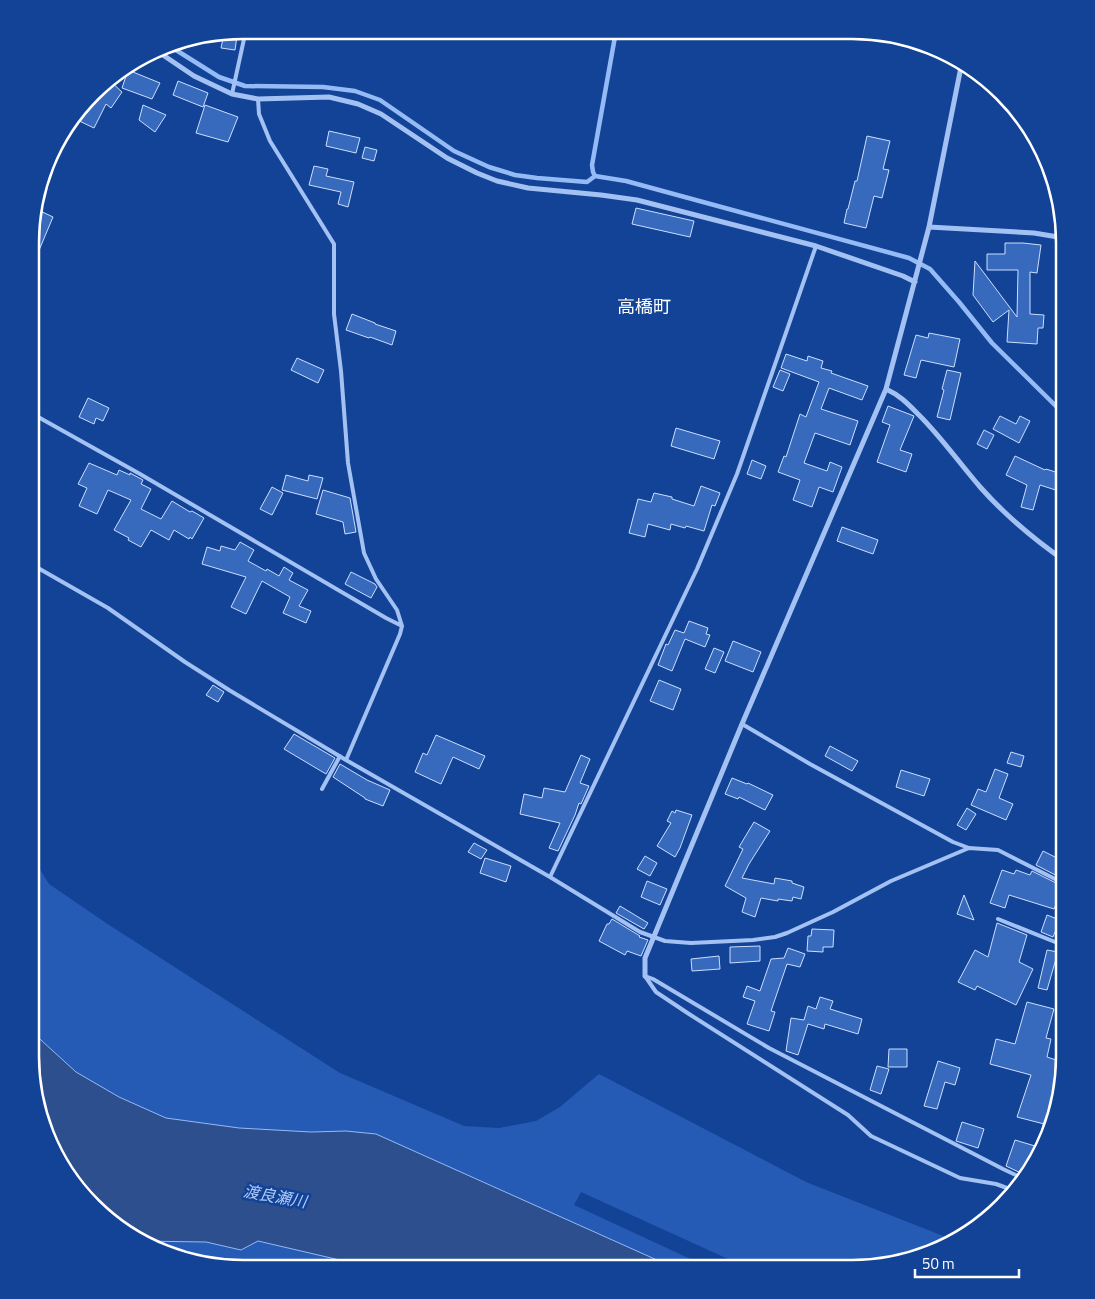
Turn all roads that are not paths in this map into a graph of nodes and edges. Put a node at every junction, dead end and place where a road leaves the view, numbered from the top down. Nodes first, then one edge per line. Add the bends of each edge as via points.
1 (244, 39) dead end
2 (163, 54) edge
3 (960, 70) edge
4 (232, 94) junction
5 (258, 99) junction
6 (929, 227) junction
7 (1056, 237) edge
8 (816, 246) junction
9 (915, 282) junction
10 (886, 389) junction
11 (39, 417) edge
12 (1056, 555) edge
13 (39, 569) edge
14 (402, 626) junction
15 (742, 724) junction
16 (340, 756) junction
17 (346, 760) junction
18 (322, 789) dead end
19 (969, 848) junction
20 (550, 877) junction
21 (1056, 879) edge
22 (998, 919) dead end
23 (654, 938) junction
24 (1056, 942) edge
25 (645, 976) junction
26 (1018, 1176) edge
27 (1008, 1188) edge

1 - 4 lane
2 - 4 street via 194,76
3 - 6 street
4 - 5 street
5 - 8 street via 329,97 358,104 381,114 447,158 498,181 528,188 637,200
5 - 14 lane via 259,114 270,141 334,244 334,314 348,463 358,520 364,553 376,579 397,610
6 - 7 street
6 - 9 street
8 - 9 street
8 - 20 lane via 737,474 698,569
9 - 10 street
10 - 12 street via 898,394 946,444 982,489
10 - 15 street
11 - 14 lane
13 - 16 lane via 108,608 185,662
14 - 17 lane
15 - 19 lane via 819,769
15 - 23 street
16 - 17 lane
16 - 18 lane
17 - 20 lane
19 - 21 lane via 998,850
19 - 23 lane via 891,881 833,912 775,937 691,943
20 - 23 lane
22 - 24 lane
23 - 25 street via 645,958
25 - 26 lane via 769,1048
25 - 27 lane via 656,992 848,1115 871,1136 960,1178

